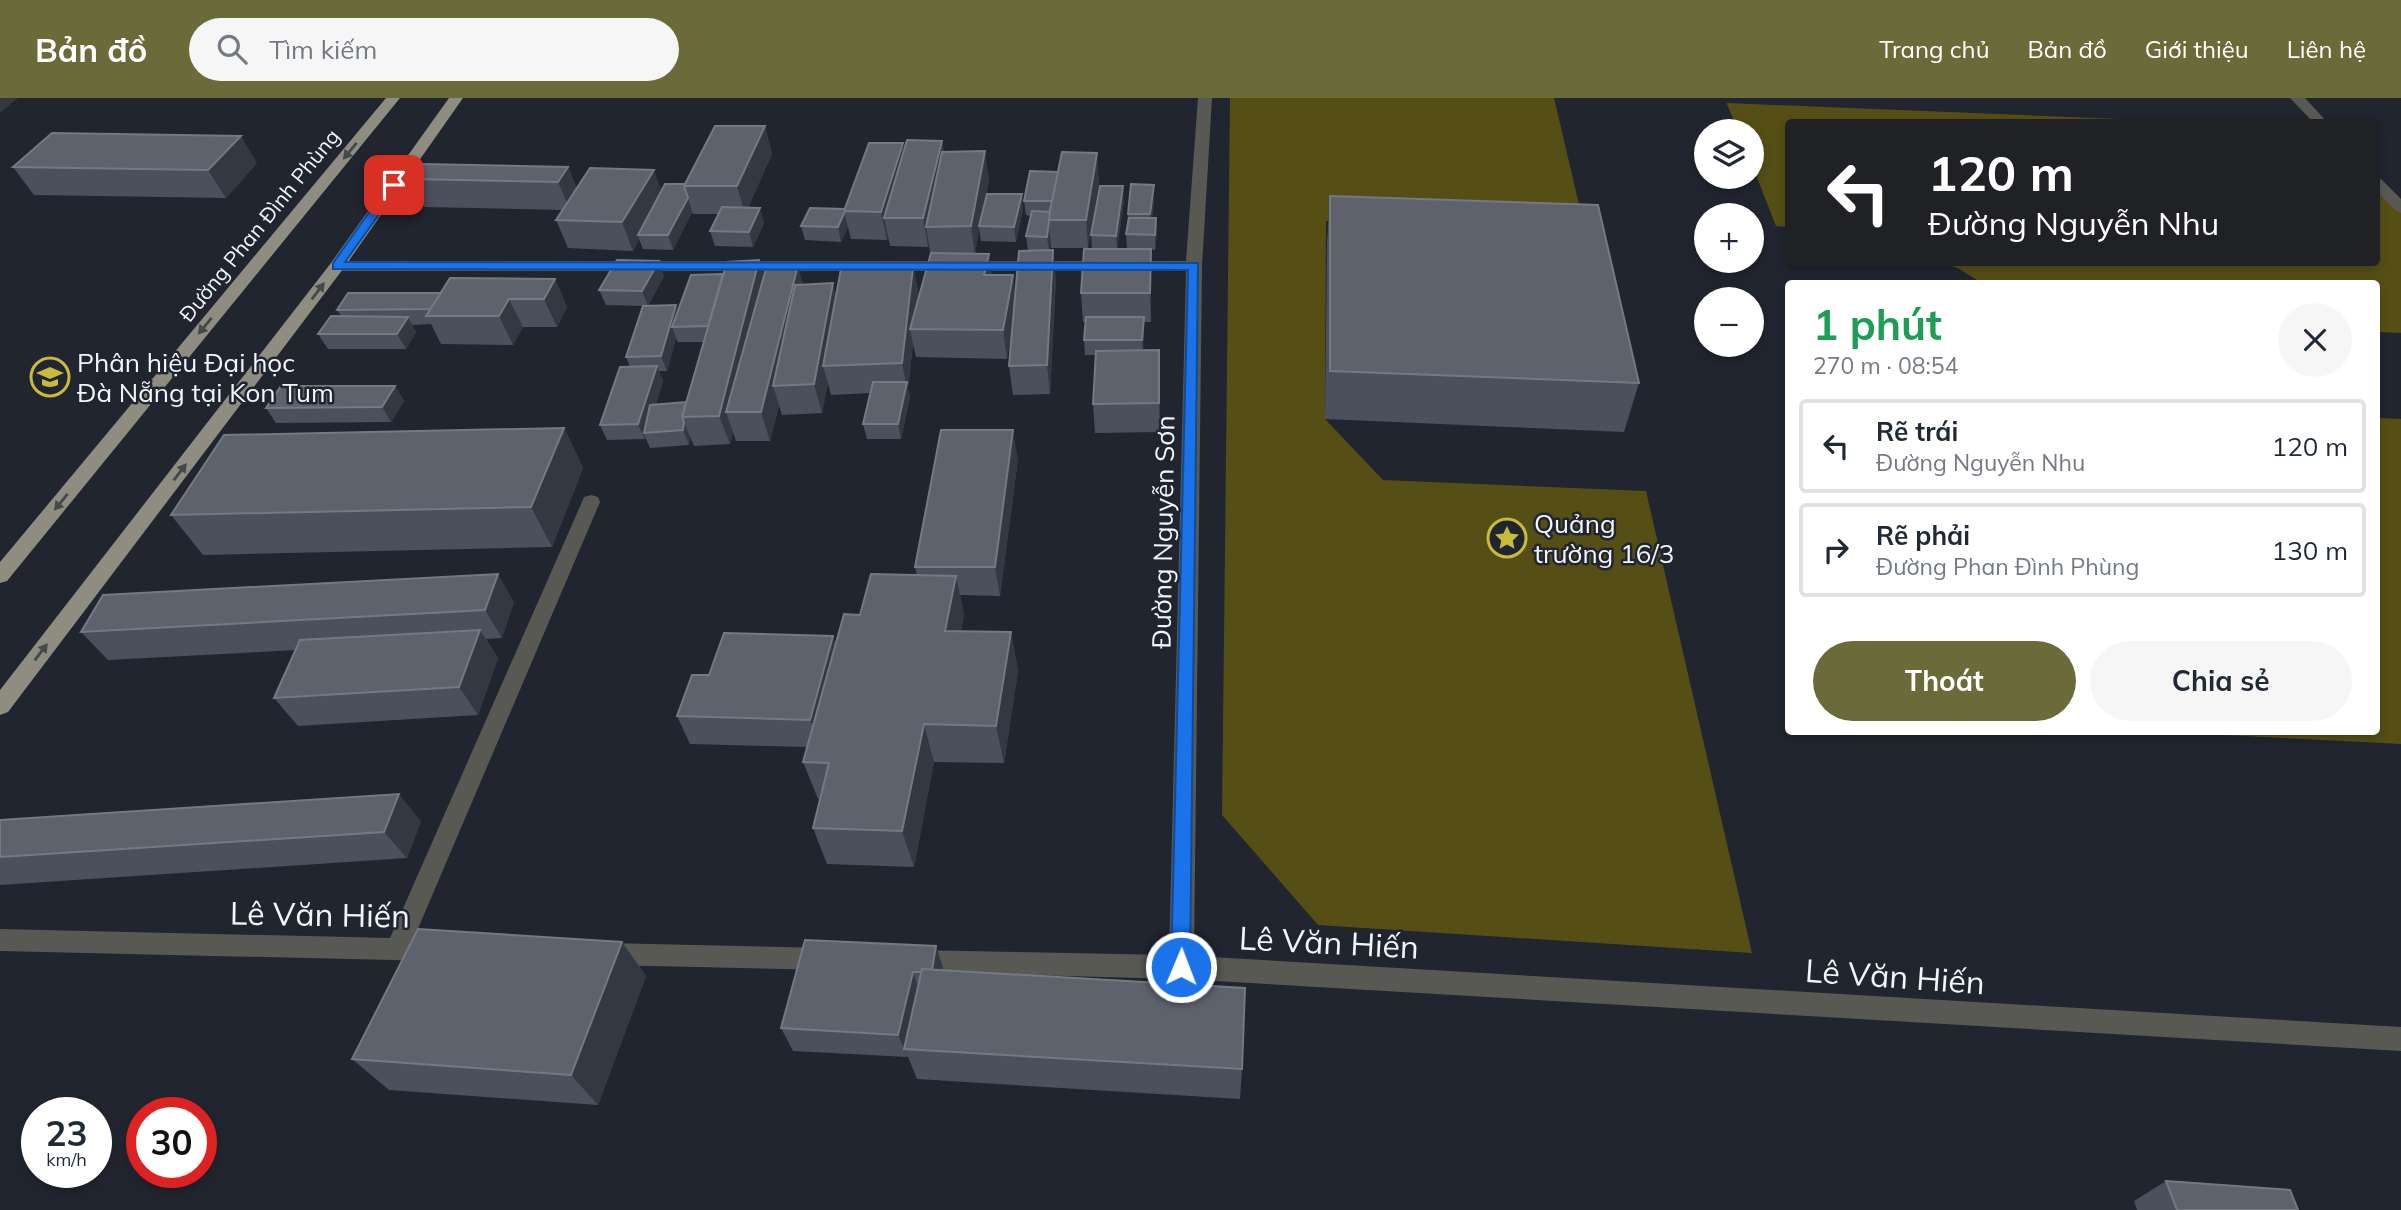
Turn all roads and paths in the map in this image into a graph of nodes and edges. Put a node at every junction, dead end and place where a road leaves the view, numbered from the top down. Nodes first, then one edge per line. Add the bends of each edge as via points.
1 (393, 98) edge
2 (456, 98) edge
3 (1205, 98) edge
4 (2297, 98) edge
5 (2317, 119) edge
6 (2380, 186) edge
7 (2401, 208) edge
8 (337, 266) junction
9 (1194, 266) junction
10 (591, 502) dead end
11 (0, 576) edge
12 (0, 706) edge
13 (0, 940) edge
14 (397, 949) junction
15 (453, 950) edge
16 (579, 953) edge
17 (845, 959) edge
18 (887, 960) edge
19 (1181, 967) junction
20 (2401, 1040) edge

1 -> 11 main road, Đường Phan Đình Phùng
2 - 8 main road
3 - 9 street, Đường Nguyễn Sơn
4 - 5 street
6 - 7 street
8 - 9 street
12 -> 8 main road
9 - 19 street, Đường Nguyễn Sơn
10 - 14 street
13 - 14 street, Lê Văn Hiến
14 - 15 street, Lê Văn Hiến
16 - 17 street
18 - 19 street, Lê Văn Hiến
19 - 20 street, Lê Văn Hiến

